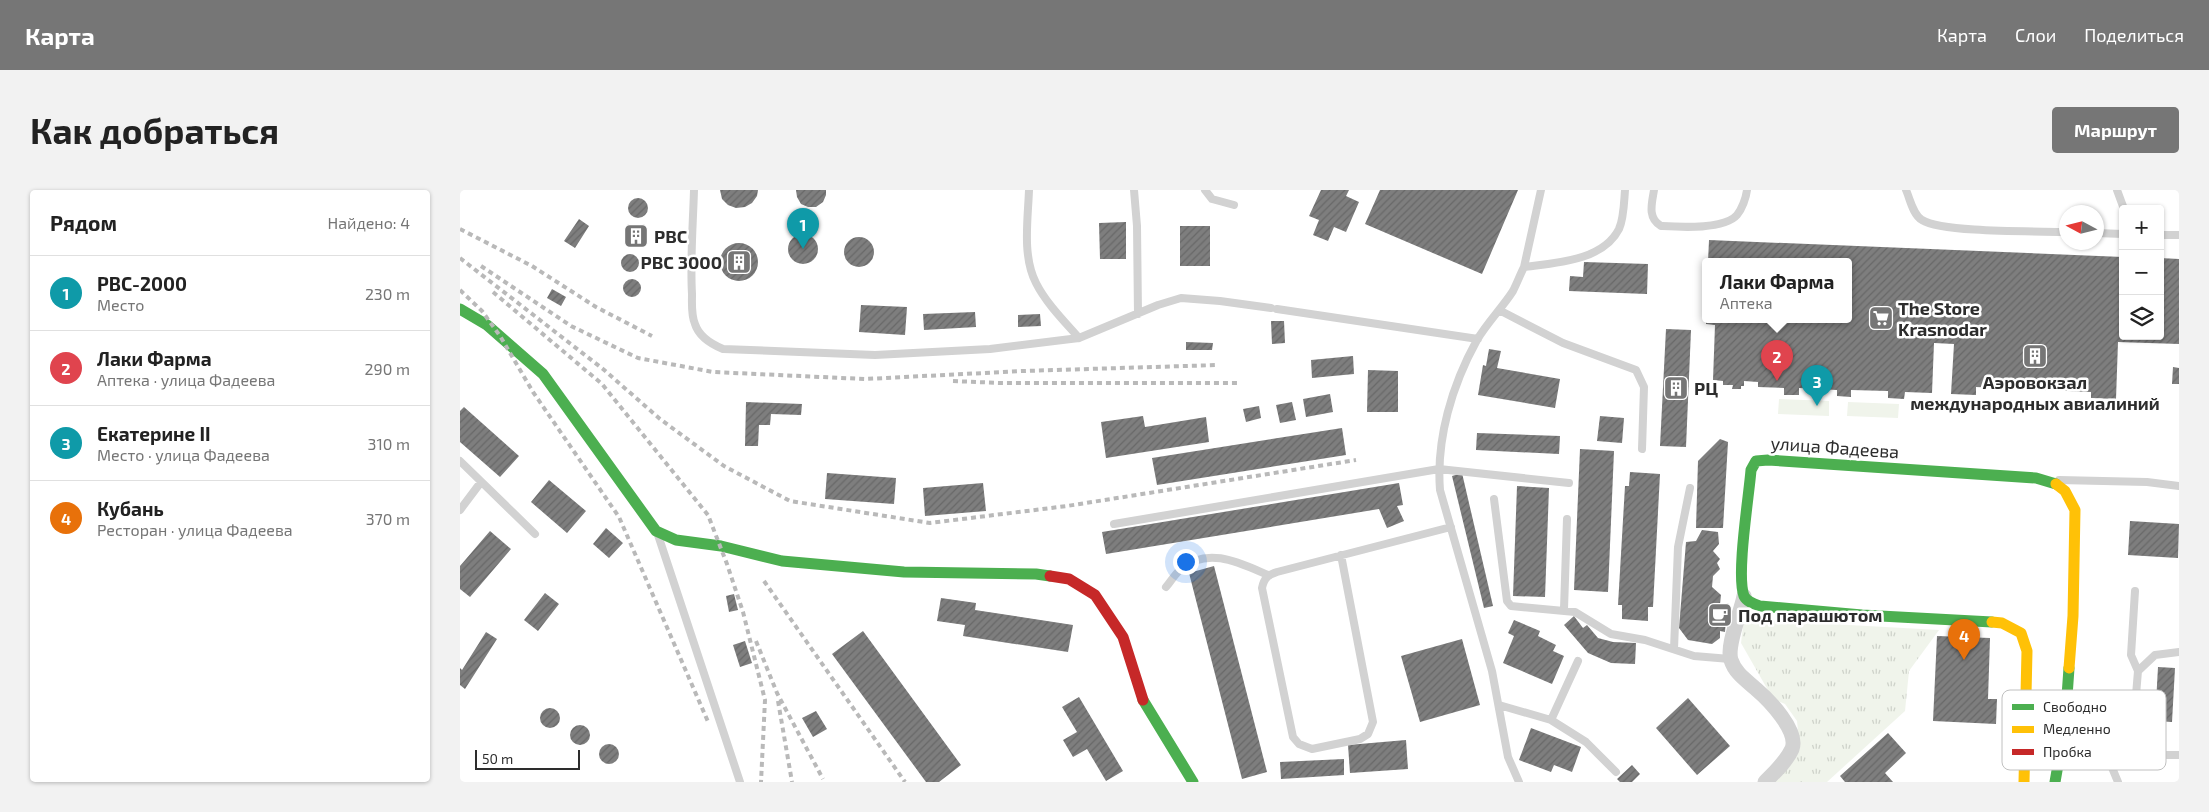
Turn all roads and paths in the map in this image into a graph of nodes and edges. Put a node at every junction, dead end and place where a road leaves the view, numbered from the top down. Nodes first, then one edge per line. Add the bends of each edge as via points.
1 (694, 190) edge
2 (1029, 190) edge
3 (1134, 190) edge
4 (1205, 190) edge
5 (1541, 190) edge
6 (1625, 190) edge
7 (1654, 190) edge
8 (1748, 190) edge
9 (1906, 190) edge
10 (2117, 190) edge
11 (2123, 205) edge
12 (1234, 206) dead end
13 (2059, 232) edge
14 (2104, 233) edge
15 (2119, 234) edge
16 (2164, 235) edge
17 (2179, 235) edge
18 (1524, 267) junction
19 (1499, 310) junction
20 (463, 314) edge
21 (1138, 314) junction
22 (1079, 338) junction
23 (1478, 339) junction
24 (1642, 449) dead end
25 (460, 462) edge
26 (1439, 469) junction
27 (2045, 480) junction
28 (481, 482) junction
29 (1569, 483) dead end
30 (2179, 486) edge
31 (1690, 488) dead end
32 (1494, 500) dead end
33 (460, 510) edge
34 (1566, 519) dead end
35 (1114, 524) dead end
36 (1451, 527) junction
37 (656, 531) junction
38 (536, 534) dead end
39 (1341, 555) junction
40 (1268, 575) junction
41 (1166, 587) dead end
42 (2135, 591) dead end
43 (1744, 596) junction
44 (1564, 609) junction
45 (1674, 649) junction
46 (2179, 652) edge
47 (1730, 659) junction
48 (1578, 661) dead end
49 (2138, 671) junction
50 (2028, 690) edge
51 (2068, 690) edge
52 (2136, 690) edge
53 (1499, 705) junction
54 (1551, 720) junction
55 (2166, 755) edge
56 (2179, 755) edge
57 (2113, 770) edge
58 (1616, 772) dead end
59 (741, 780) edge
60 (1193, 782) edge
61 (1519, 782) edge
62 (1765, 782) edge
63 (2118, 782) edge

1 - 22 lane via 693,316 695,326 712,344 738,351 875,355 990,349
2 - 22 lane via 1028,246 1035,282
3 - 21 lane
4 - 12 lane via 1212,199
5 - 18 lane
6 - 18 lane via 1619,228 1609,242 1598,250 1561,262
7 - 8 lane via 1653,218 1661,226 1669,227 1732,220
9 - 13 lane via 1915,213 1929,223 1955,228
10 - 11 lane
14 - 15 lane
16 - 17 lane
18 - 19 lane via 1513,291
19 - 23 lane
19 - 24 lane via 1564,343 1636,370 1644,387
20 - 37 main road via 486,325 543,374
21 - 22 lane
21 - 23 lane via 1181,298 1274,308
23 - 26 lane via 1454,392
25 - 28 lane
26 - 29 lane
26 - 35 lane
26 - 36 lane via 1440,490
27 - 30 lane via 2147,482
27 - 43 main road, улица Фадеева via 1864,465 1756,461 1751,470 1742,572
27 - 51 main road, улица Фадеева via 2060,485 2069,493 2075,510
28 - 33 lane
28 - 38 lane
31 - 45 lane via 1678,547
32 - 44 lane via 1507,601 1516,608
34 - 44 lane
36 - 39 lane
36 - 53 lane
37 - 59 lane
37 - 60 main road via 676,540 782,560 904,572 1036,574 1069,579 1095,595 1123,636 1142,698
39 - 40 lane
39 - 40 lane via 1373,722 1368,734 1360,739 1312,749 1299,744 1293,737 1262,588
40 - 41 lane via 1224,558 1208,557 1180,569
42 - 49 lane via 2131,655
43 - 47 street
43 - 50 main road via 1760,606 2002,623 2021,632 2027,651
44 - 45 lane via 1583,616 1611,634
45 - 47 lane via 1694,656
46 - 49 lane via 2155,655
47 - 62 street via 1738,674 1761,693 1792,735 1793,747 1786,760
48 - 54 lane
49 - 52 lane
53 - 54 lane
53 - 61 lane via 1508,757
54 - 58 lane via 1586,742
55 - 56 lane
57 - 63 lane

